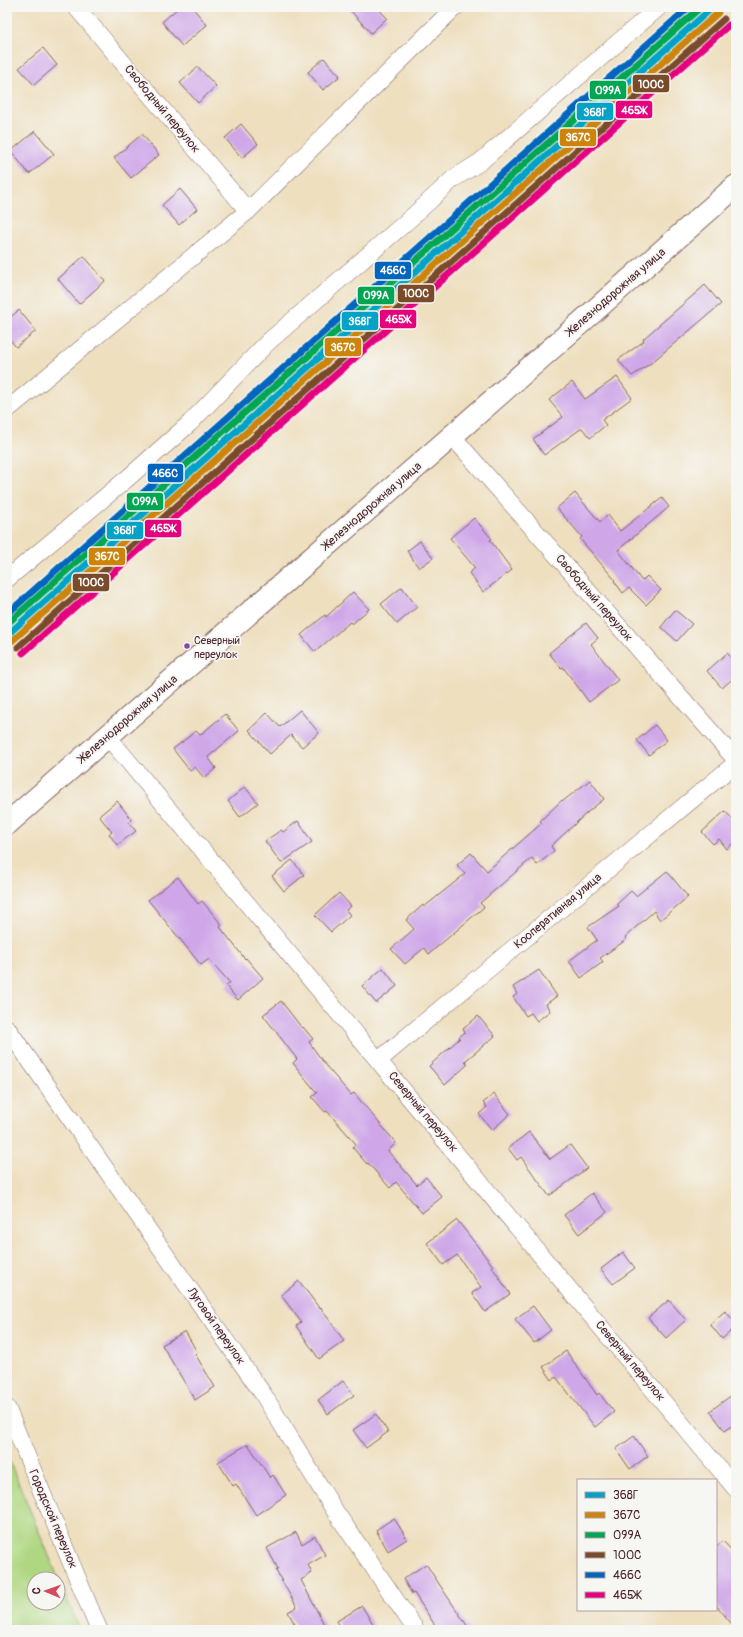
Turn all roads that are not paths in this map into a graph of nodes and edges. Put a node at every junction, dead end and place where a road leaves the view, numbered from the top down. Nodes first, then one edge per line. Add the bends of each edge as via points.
1 (76, 7) edge
2 (454, 7) edge
3 (658, 7) edge
4 (736, 186) edge
5 (248, 211) junction
6 (7, 410) edge
7 (452, 436) junction
8 (7, 579) edge
9 (108, 737) junction
10 (736, 762) edge
11 (7, 824) edge
12 (7, 1028) edge
13 (379, 1060) junction
14 (7, 1408) edge
15 (736, 1489) edge
16 (99, 1630) edge
17 (416, 1630) edge

1 - 5 street, Свободный переулок
2 - 5 street
3 - 8 street via 480,162 453,178 267,343 190,423
4 - 7 main road, Железнодорожная улица
5 - 6 street
7 - 9 main road, Железнодорожная улица
7 - 10 street, Свободный переулок
9 - 11 main road, Железнодорожная улица
9 - 13 street, Северный переулок
10 - 13 street, Кооперативная улица
12 - 17 street, Луговой переулок via 263,1394 335,1511
13 - 15 street, Северный переулок
14 - 16 street, Городской переулок

